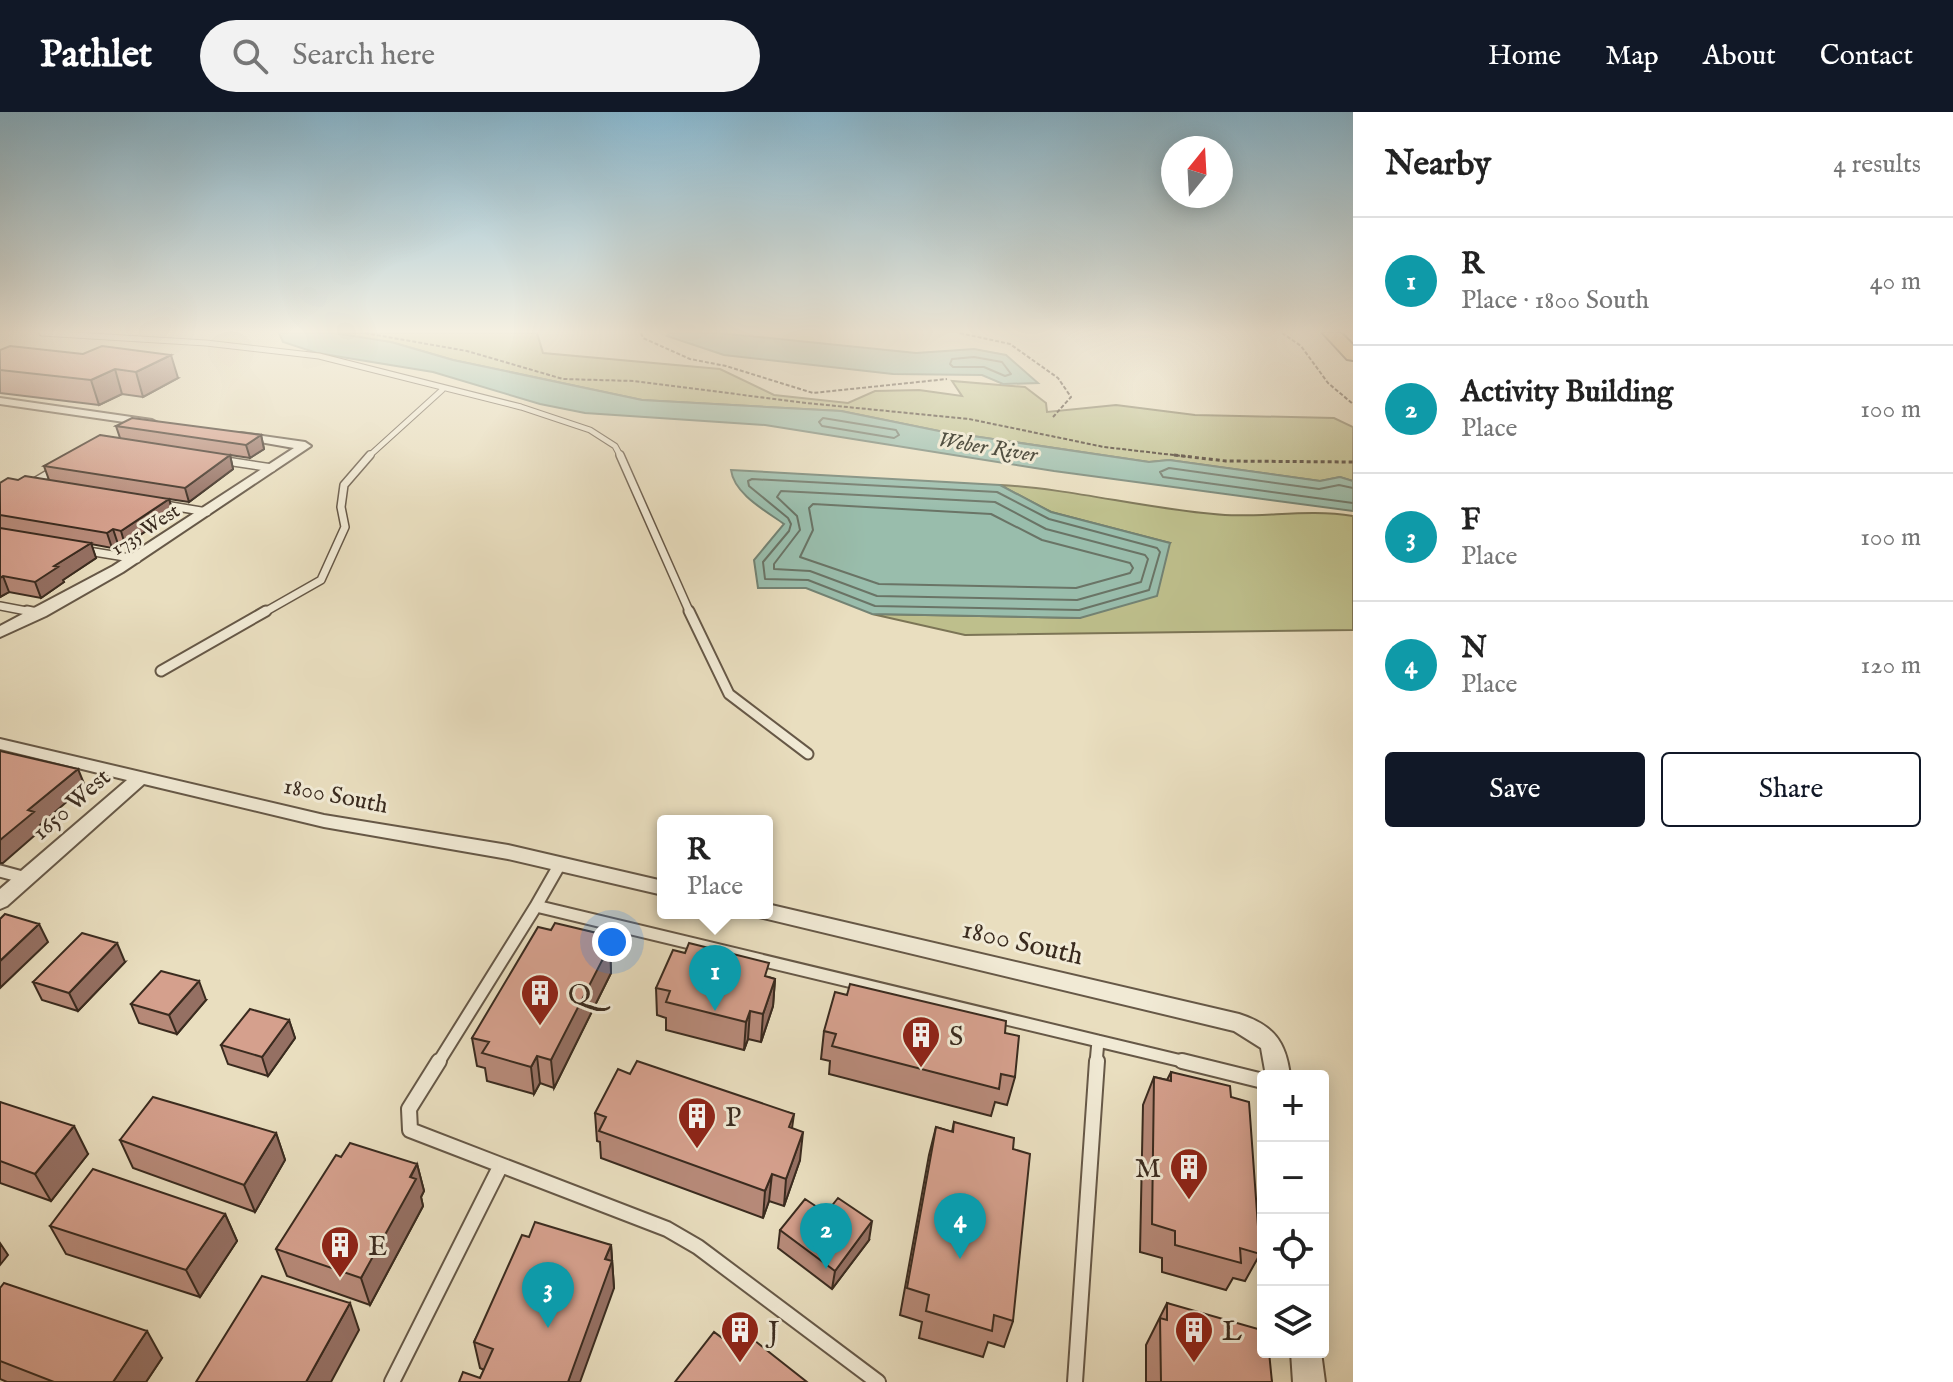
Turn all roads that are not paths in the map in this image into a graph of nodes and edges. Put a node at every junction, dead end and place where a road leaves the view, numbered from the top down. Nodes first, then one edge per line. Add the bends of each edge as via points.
1 (439, 392) edge
2 (453, 392) edge
3 (0, 401) edge
4 (168, 425) edge
5 (229, 434) edge
6 (72, 459) edge
7 (209, 459) edge
8 (272, 468) junction
9 (46, 487) edge
10 (148, 503) edge
11 (207, 512) junction
12 (76, 548) edge
13 (137, 559) junction
14 (0, 606) edge
15 (40, 614) junction
16 (0, 632) edge
17 (161, 671) dead end
18 (0, 744) edge
19 (808, 754) dead end
20 (140, 778) junction
21 (560, 864) junction
22 (0, 871) edge
23 (26, 878) junction
24 (657, 887) edge
25 (0, 901) edge
26 (536, 906) junction
27 (773, 913) edge
28 (1098, 1041) junction
29 (1278, 1070) edge
30 (1257, 1080) edge
31 (500, 1167) junction
32 (1307, 1358) edge
33 (392, 1382) edge
34 (878, 1382) edge
35 (1075, 1382) edge
36 (1309, 1382) edge

1 - 17 lane via 378,445 344,485 345,527 321,580
2 - 19 lane via 521,407 590,430 615,446 729,694
3 - 4 street
5 - 8 street, 1735 West via 305,446
6 - 9 lane via 31,484
7 - 8 lane
8 - 11 street, 1735 West
10 - 11 lane
11 - 13 street, 1735 West
12 - 13 lane
13 - 15 street, 1735 West
14 - 15 lane
15 - 16 street, 1735 West
18 - 20 street, 1800 South
20 - 21 street, 1800 South via 324,821
20 - 23 street, 1650 West
21 - 24 street, 1800 South
21 - 26 lane
22 - 23 lane
23 - 25 street, 1650 West
26 - 28 lane
26 - 31 lane via 409,1109 410,1130
27 - 29 street, 1800 South via 1239,1023 1264,1034 1276,1050
28 - 30 lane
28 - 35 lane
31 - 33 lane
31 - 34 lane via 667,1229
32 - 36 street

